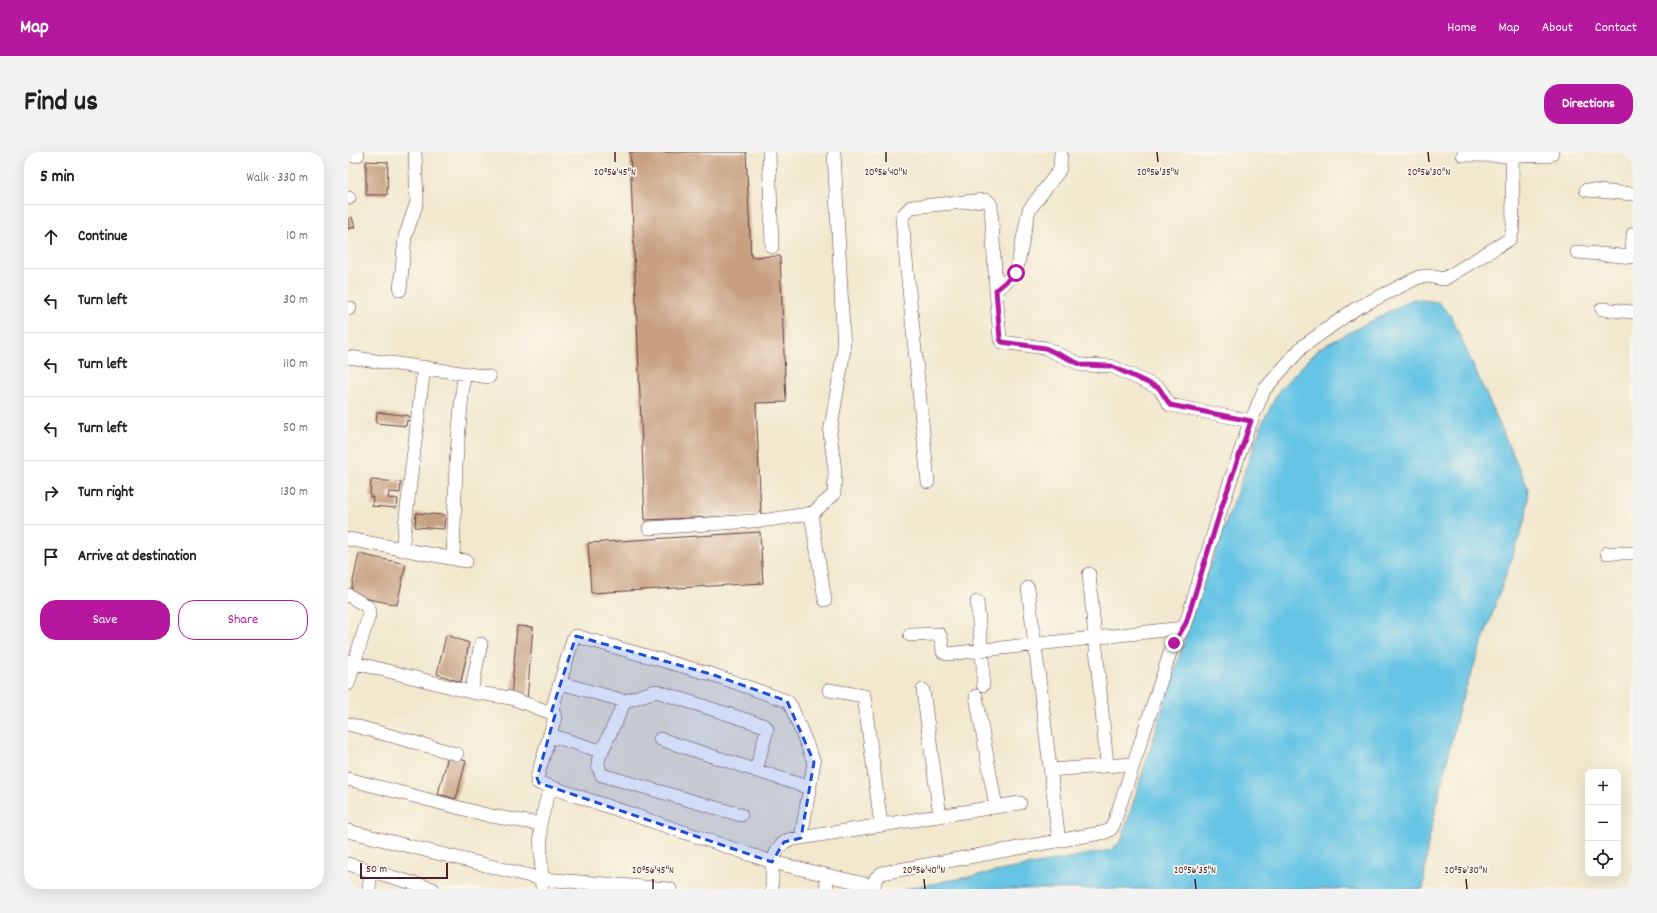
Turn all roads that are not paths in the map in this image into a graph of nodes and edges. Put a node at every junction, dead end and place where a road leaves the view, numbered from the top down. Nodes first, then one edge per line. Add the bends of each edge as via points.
1 (414, 152) edge
2 (769, 152) edge
3 (834, 152) edge
4 (1061, 152) edge
5 (1552, 152) edge
6 (1463, 155) dead end
7 (1512, 156) junction
8 (1586, 190) dead end
9 (1633, 194) edge
10 (1633, 234) edge
11 (772, 247) dead end
12 (1577, 252) dead end
13 (1632, 257) edge
14 (400, 290) dead end
15 (996, 290) junction
16 (1602, 309) dead end
17 (1633, 312) edge
18 (348, 357) edge
19 (424, 367) junction
20 (464, 373) junction
21 (489, 377) dead end
22 (1251, 421) junction
23 (928, 482) dead end
24 (811, 514) junction
25 (649, 528) dead end
26 (348, 539) edge
27 (402, 550) junction
28 (1607, 553) dead end
29 (1633, 553) edge
30 (453, 559) junction
31 (466, 561) dead end
32 (1089, 574) dead end
33 (1028, 588) dead end
34 (348, 595) edge
35 (825, 600) dead end
36 (977, 602) dead end
37 (1183, 628) junction
38 (910, 635) dead end
39 (1095, 638) junction
40 (481, 644) dead end
41 (1035, 645) junction
42 (982, 650) junction
43 (351, 661) edge
44 (560, 683) junction
45 (348, 684) edge
46 (983, 685) dead end
47 (830, 690) dead end
48 (923, 690) dead end
49 (471, 692) junction
50 (976, 696) dead end
51 (625, 700) junction
52 (551, 713) junction
53 (348, 724) edge
54 (550, 735) junction
55 (660, 739) dead end
56 (601, 753) junction
57 (457, 754) dead end
58 (1133, 764) junction
59 (1107, 765) junction
60 (1050, 770) junction
61 (756, 771) junction
62 (348, 779) edge
63 (550, 787) junction
64 (810, 788) junction
65 (1020, 803) dead end
66 (996, 807) junction
67 (740, 815) dead end
68 (940, 816) junction
69 (540, 824) junction
70 (881, 825) junction
71 (348, 831) edge
72 (801, 838) junction
73 (1059, 841) junction
74 (772, 862) junction
75 (348, 864) edge
76 (371, 871) junction
77 (826, 875) junction
78 (542, 884) edge
79 (873, 887) edge
80 (369, 889) edge
81 (433, 889) edge
82 (670, 889) edge
83 (772, 889) edge
84 (827, 889) edge

1 - 14 street via 417,202 405,237
2 - 11 street
3 - 24 street via 844,350 830,433 835,471 834,494
4 - 15 street via 1058,172 1029,210 1016,273
5 - 7 street via 1548,156
6 - 7 street
7 - 22 street via 1513,229 1510,239 1444,279 1419,277 1349,313 1299,348 1264,390
8 - 9 street
10 - 13 street
12 - 13 street
15 - 22 street via 1002,342 1045,348 1082,365 1111,366 1159,388 1170,405
15 - 23 street via 988,201 906,210 902,219
16 - 17 street
18 - 19 street
19 - 20 street
19 - 27 street
20 - 21 street
20 - 30 street via 456,463
22 - 37 street
24 - 25 street via 768,520
24 - 35 street
26 - 27 street
27 - 30 street
28 - 29 street
30 - 31 street
32 - 39 street
33 - 41 street
34 - 43 street via 370,610
36 - 42 street
37 - 39 street
37 - 58 street via 1172,647
38 - 42 street via 939,634 944,654
39 - 41 street
39 - 59 street
40 - 49 street
41 - 42 street
41 - 60 street
42 - 46 street
43 - 45 street
43 - 49 street
44 - 51 street
44 - 52 street
44 - 64 street via 573,639 578,636 714,675 787,701 814,762
47 - 70 street via 864,696
48 - 68 street
49 - 52 street via 511,698
50 - 66 street
51 - 56 street
51 - 61 street via 656,691 765,726 767,729
52 - 54 street via 555,717
53 - 57 street
54 - 56 street via 598,749
54 - 63 street via 538,782
55 - 61 street
56 - 67 street via 598,768 602,775
58 - 59 street
58 - 73 street via 1111,829
59 - 60 street
60 - 73 street
61 - 64 street
62 - 69 street via 491,816
63 - 69 street
63 - 74 street
64 - 72 street
65 - 66 street
66 - 68 street
68 - 70 street
69 - 78 street
70 - 72 street
71 - 78 street
72 - 74 street via 784,842
73 - 79 street via 882,873 876,878
74 - 77 street
74 - 83 street
75 - 76 street
76 - 80 street
76 - 81 street
77 - 79 street
77 - 84 street
78 - 82 street

